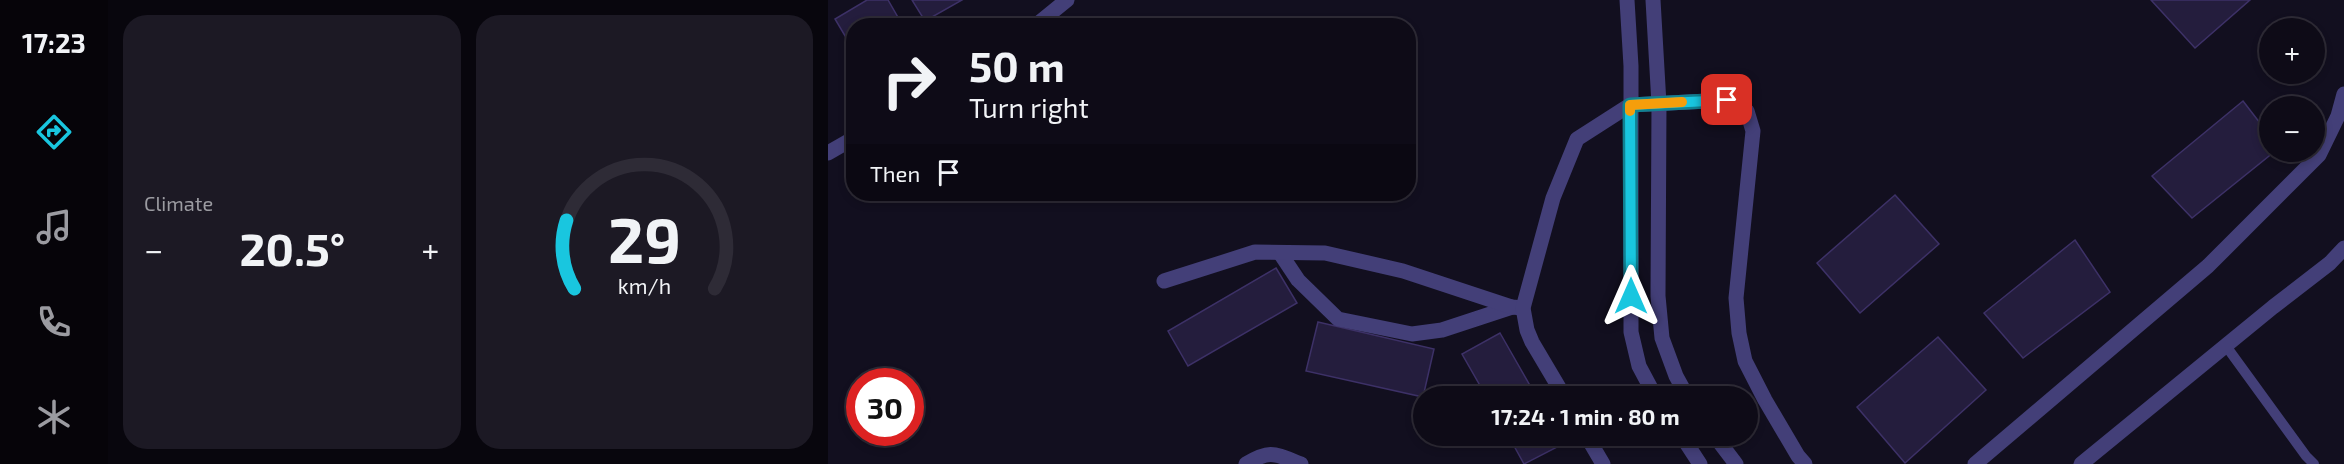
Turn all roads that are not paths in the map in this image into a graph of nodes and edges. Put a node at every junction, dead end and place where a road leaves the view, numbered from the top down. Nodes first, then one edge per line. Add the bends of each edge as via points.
1 (1067, 0) edge
2 (1627, 0) edge
3 (1653, 0) edge
4 (1045, 18) edge
5 (2344, 94) edge
6 (1659, 104) junction
7 (1630, 105) junction
8 (846, 143) edge
9 (828, 153) edge
10 (2344, 248) edge
11 (1280, 253) junction
12 (1164, 281) dead end
13 (1517, 307) junction
14 (2226, 345) junction
15 (1558, 386) edge
16 (1650, 386) edge
17 (1682, 386) edge
18 (1592, 446) edge
19 (1688, 446) edge
20 (1722, 446) edge
21 (1246, 464) edge
22 (1301, 464) edge
23 (1603, 464) edge
24 (1700, 464) edge
25 (1736, 464) edge
26 (1805, 464) edge
27 (1975, 464) edge
28 (2081, 464) edge
29 (2314, 464) edge

1 - 4 street
2 - 7 street
3 - 6 street
5 - 27 street via 2319,155 2208,266
6 - 7 street
6 - 17 street via 1658,296 1662,339
6 - 26 street via 1727,100 1747,111 1753,131 1736,298 1739,333 1745,361
7 - 13 street via 1577,139 1552,198
7 - 16 street via 1630,332 1639,366
8 - 9 street
10 - 14 street
11 - 12 street via 1255,252
11 - 13 street via 1325,254 1403,271
11 - 13 street via 1298,280 1338,319 1412,334 1442,330
13 - 15 street
14 - 28 street
14 - 29 lane
18 - 23 street
19 - 24 street
20 - 25 street
21 - 22 street via 1262,454

